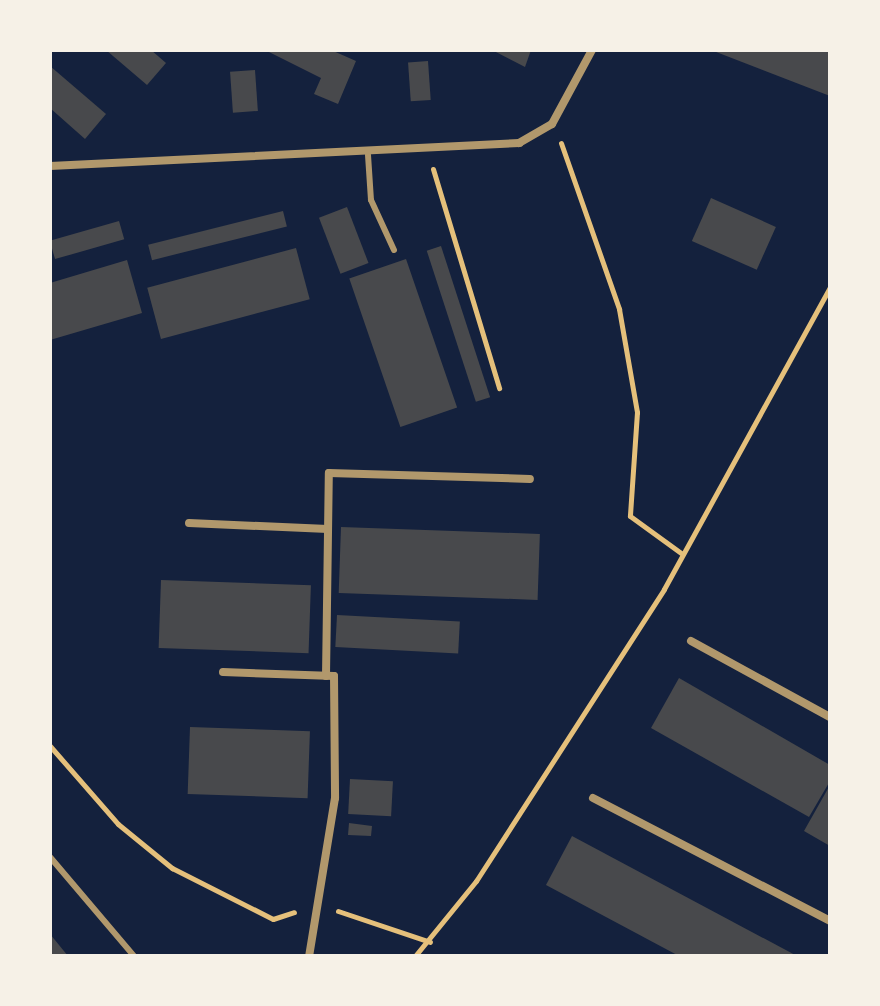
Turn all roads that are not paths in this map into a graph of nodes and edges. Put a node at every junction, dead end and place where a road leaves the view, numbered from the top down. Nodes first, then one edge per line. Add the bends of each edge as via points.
1 (592, 50) edge
2 (368, 155) junction
3 (50, 166) edge
4 (394, 250) dead end
5 (530, 479) dead end
6 (189, 523) dead end
7 (328, 529) junction
8 (691, 641) dead end
9 (223, 672) dead end
10 (326, 676) junction
11 (830, 717) edge
12 (593, 798) dead end
13 (50, 857) edge
14 (830, 921) edge
15 (134, 956) edge
16 (309, 956) edge

1 - 2 street via 552,124 519,143
2 - 3 street
2 - 4 lane via 371,200
5 - 7 street via 329,473
6 - 7 street
7 - 10 street
8 - 11 street
9 - 10 street
10 - 16 street via 334,676 335,798
12 - 14 street
13 - 15 lane

